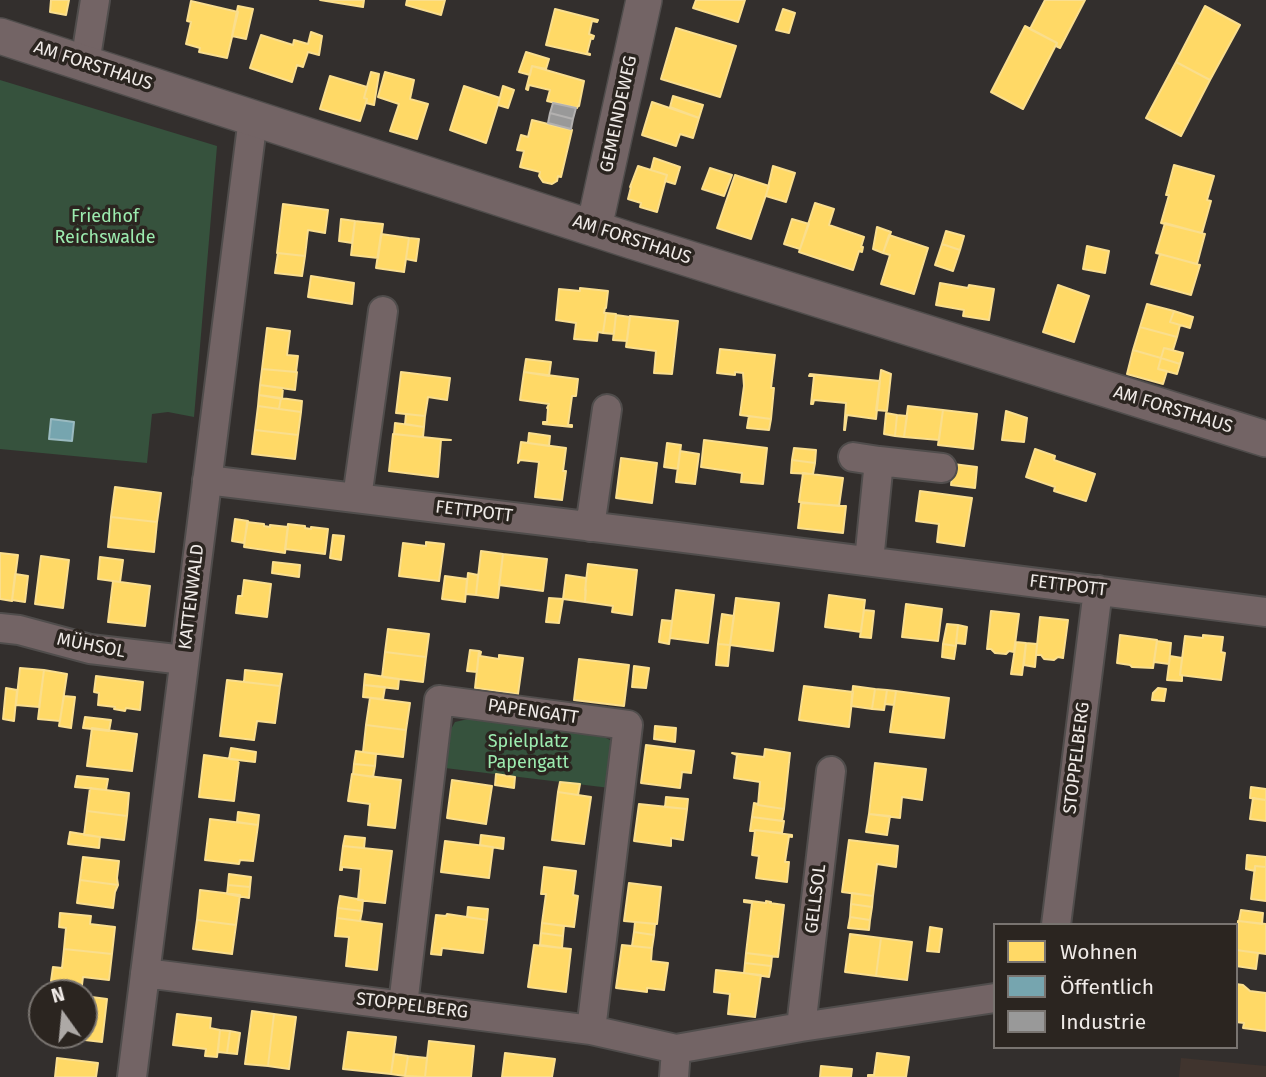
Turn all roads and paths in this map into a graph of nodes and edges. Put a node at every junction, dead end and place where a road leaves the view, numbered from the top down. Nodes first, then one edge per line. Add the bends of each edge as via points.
1 (95, 0) edge
2 (644, 0) edge
3 (0, 36) edge
4 (85, 63) junction
5 (253, 118) junction
6 (594, 228) junction
7 (383, 311) dead end
8 (607, 409) dead end
9 (1266, 439) edge
10 (942, 468) dead end
11 (207, 480) junction
12 (357, 498) junction
13 (590, 527) junction
14 (869, 561) junction
15 (1098, 590) junction
16 (1266, 611) edge
17 (0, 628) edge
18 (184, 660) junction
19 (831, 771) dead end
20 (1056, 923) edge
21 (145, 973) junction
22 (993, 998) edge
23 (404, 1005) junction
24 (802, 1027) junction
25 (591, 1030) junction
26 (676, 1049) junction
27 (132, 1077) edge
28 (674, 1077) edge

1 - 4 street
2 - 6 street, GEMEINDEWEG
3 - 4 street, AM FORSTHAUS
4 - 5 street, AM FORSTHAUS
5 - 6 street, AM FORSTHAUS
5 - 11 street, KATTENWALD
6 - 9 street, AM FORSTHAUS
7 - 12 street
8 - 13 street
10 - 14 street via 866,459
11 - 12 street, FETTPOTT
11 - 18 street, KATTENWALD
12 - 13 street, FETTPOTT
13 - 14 street, FETTPOTT
14 - 15 street, FETTPOTT
15 - 16 street, FETTPOTT
15 - 20 street, STOPPELBERG
17 - 18 street, MÜHSOL via 90,649
18 - 21 street, KATTENWALD
19 - 24 street, GELLSOL
21 - 23 street, STOPPELBERG
21 - 27 street, KATTENWALD
22 - 24 street, STOPPELBERG
23 - 25 street, STOPPELBERG
23 - 25 street, PAPENGATT via 439,700 480,705 628,725
24 - 26 street, STOPPELBERG
25 - 26 street, STOPPELBERG
26 - 28 street

